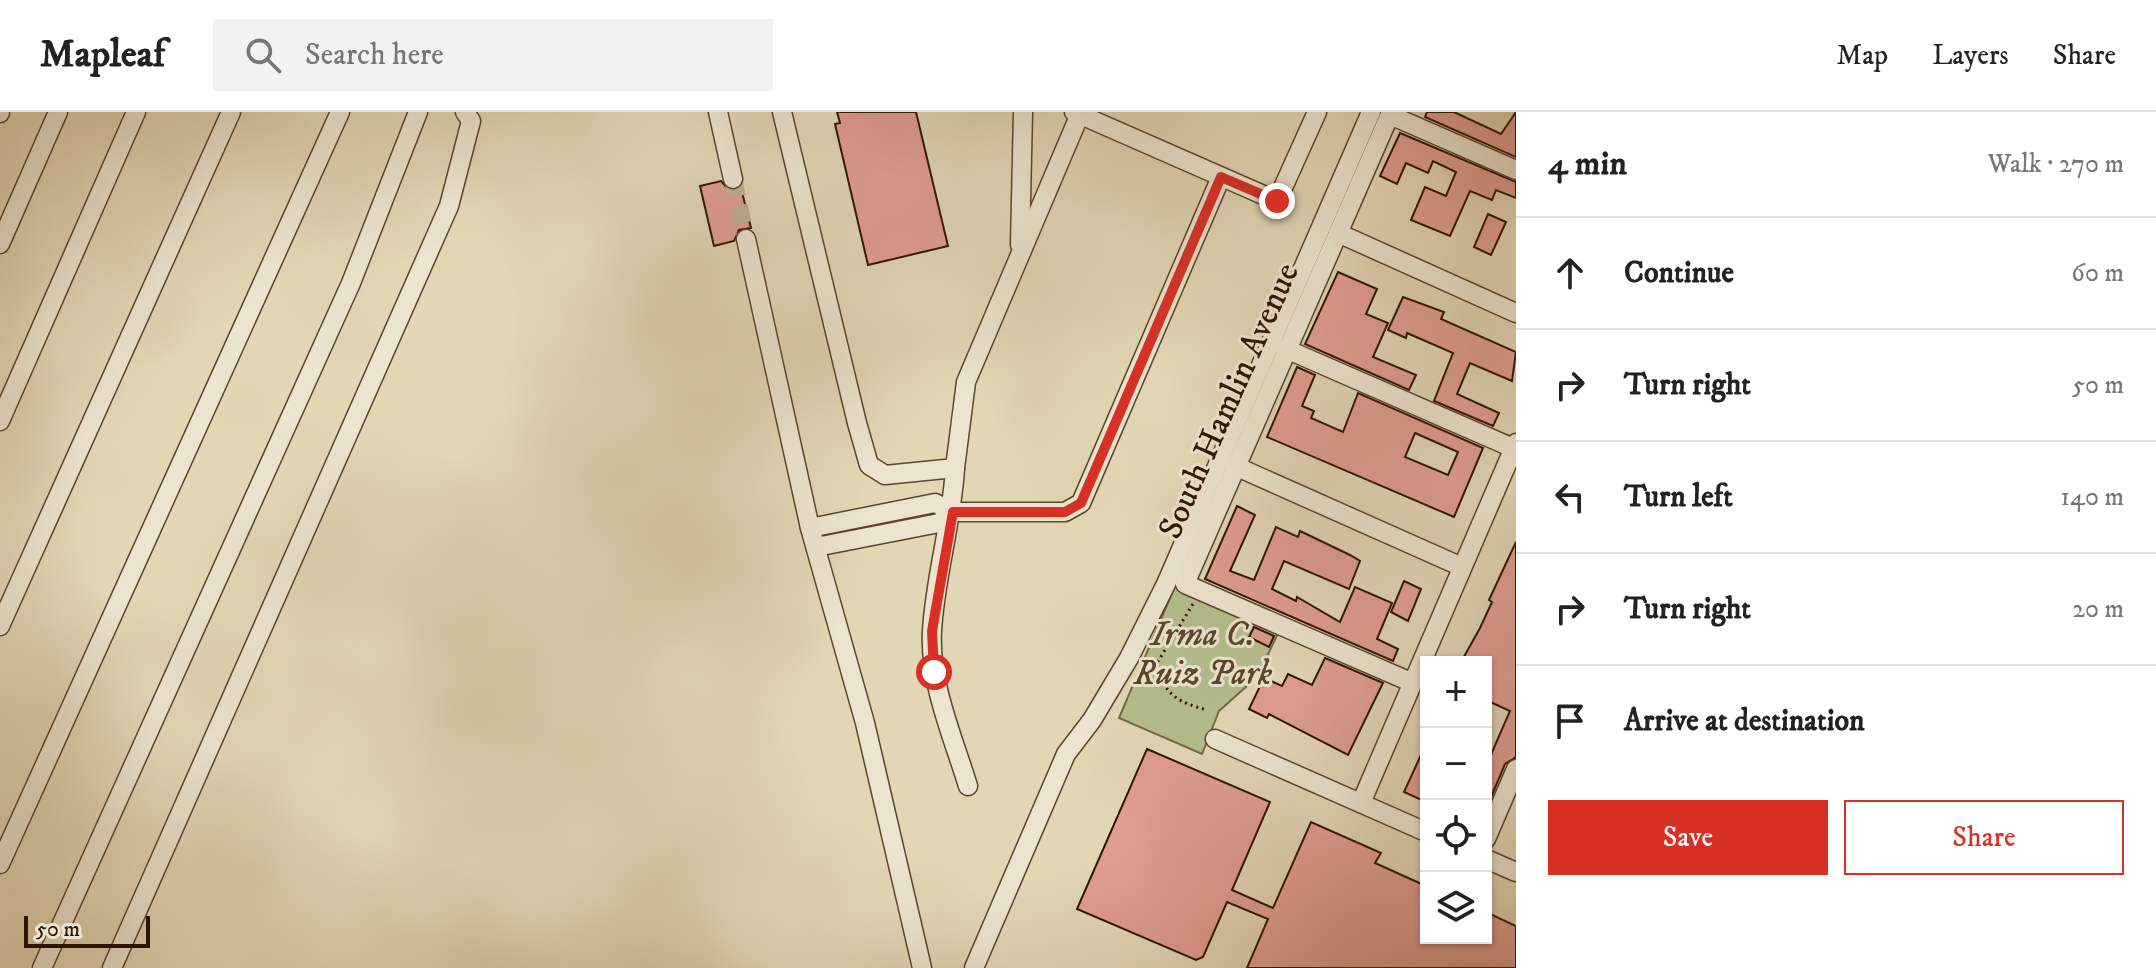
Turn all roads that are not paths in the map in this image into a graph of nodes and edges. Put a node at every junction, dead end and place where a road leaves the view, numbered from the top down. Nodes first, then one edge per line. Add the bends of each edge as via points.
1 (58, 112) edge
2 (136, 112) edge
3 (231, 112) edge
4 (340, 112) edge
5 (418, 112) edge
6 (465, 112) edge
7 (718, 112) edge
8 (782, 112) edge
9 (1023, 112) edge
10 (1121, 112) edge
11 (1317, 112) edge
12 (1077, 113) edge
13 (1384, 113) edge
14 (1114, 130) junction
15 (1516, 170) edge
16 (1221, 177) junction
17 (733, 179) tunnel mouth
18 (1338, 233) junction
19 (746, 239) tunnel mouth
20 (0, 244) edge
21 (1020, 255) junction
22 (1516, 313) edge
23 (1286, 349) junction
24 (0, 421) edge
25 (1515, 446) edge
26 (1235, 466) junction
27 (955, 468) junction
28 (953, 512) junction
29 (810, 528) junction
30 (816, 547) junction
31 (1462, 567) junction
32 (0, 626) edge
33 (1413, 683) junction
34 (1215, 739) dead end
35 (1516, 769) edge
36 (968, 786) dead end
37 (1361, 803) junction
38 (1492, 825) edge
39 (1420, 829) edge
40 (1492, 862) edge
41 (0, 864) edge
42 (1516, 872) edge
43 (42, 968) edge
44 (112, 968) edge
45 (922, 968) edge
46 (974, 968) edge

1 - 20 street
2 - 24 street
3 - 32 street
4 - 41 street
5 - 43 street via 351,283
6 - 44 street via 471,121 449,206
7 - 17 street
8 - 27 street via 869,465 885,475
9 - 21 street
10 - 14 street
11 - 16 street via 1277,201
12 - 14 street
12 - 21 street
13 - 15 street
13 - 18 street, South Hamlin Avenue
13 - 46 street via 1166,584 1129,658 1066,754
14 - 16 street
16 - 28 street via 1081,503 1065,512
18 - 22 street
18 - 23 street, South Hamlin Avenue
19 - 29 street
21 - 27 street via 966,382
23 - 25 street
23 - 26 street, South Hamlin Avenue
25 - 31 street
26 - 31 street
26 - 33 street, South Hamlin Avenue via 1192,587
27 - 28 street
28 - 29 street via 935,503
28 - 30 street via 939,523
28 - 36 street via 932,631 934,672
29 - 30 street
30 - 45 street via 865,723
31 - 33 street
33 - 37 street
34 - 37 street
35 - 38 street
37 - 39 street
40 - 42 street

